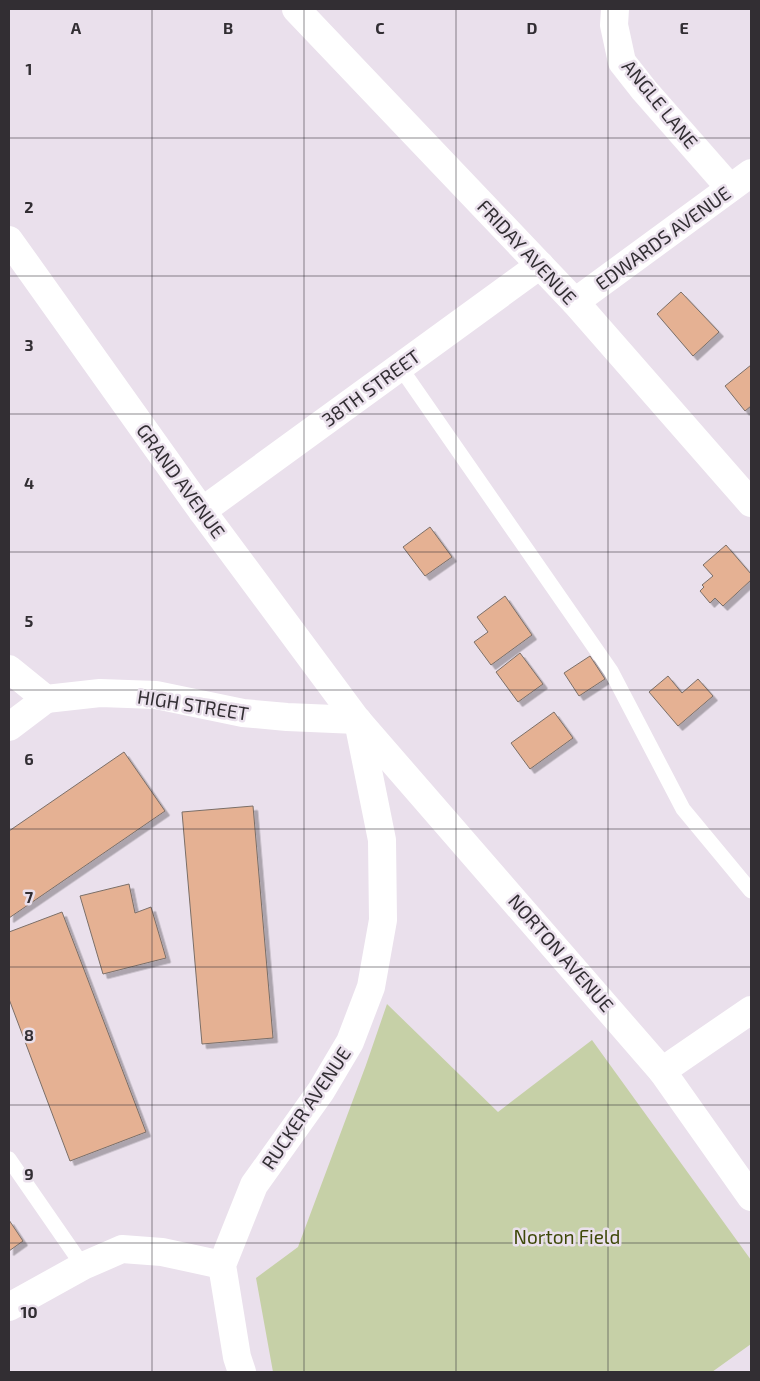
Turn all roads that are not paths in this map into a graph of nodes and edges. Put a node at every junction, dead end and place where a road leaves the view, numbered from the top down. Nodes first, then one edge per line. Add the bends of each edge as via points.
1 (296, 9) edge
2 (615, 9) edge
3 (741, 181) edge
4 (9, 240) edge
5 (540, 266) junction
6 (574, 302) junction
7 (400, 367) junction
8 (751, 503) edge
9 (202, 511) junction
10 (9, 669) edge
11 (46, 699) junction
12 (358, 720) junction
13 (9, 727) edge
14 (751, 891) edge
15 (751, 1010) edge
16 (662, 1071) junction
17 (9, 1158) edge
18 (751, 1197) edge
19 (222, 1265) junction
20 (83, 1266) junction
21 (9, 1307) edge
22 (242, 1372) edge

1 - 5 street, FRIDAY AVENUE
2 - 3 street, ANGLE LANE via 614,25 622,62 644,90
3 - 6 street, EDWARDS AVENUE
4 - 9 street, GRAND AVENUE
5 - 6 street, FRIDAY AVENUE
5 - 7 street, 38TH STREET
6 - 8 street, FRIDAY AVENUE
7 - 9 street, 38TH STREET
7 - 14 lane via 611,671 683,809
9 - 12 street, GRAND AVENUE
10 - 11 street
11 - 12 street, HIGH STREET via 100,694 156,695 243,714
11 - 13 street
12 - 16 street, NORTON AVENUE
12 - 19 street, RUCKER AVENUE via 382,840 382,920 371,987 350,1042 321,1091 254,1184
15 - 16 street
16 - 18 street, NORTON AVENUE
17 - 20 lane
19 - 20 street via 162,1252 122,1249
19 - 22 street
20 - 21 street

